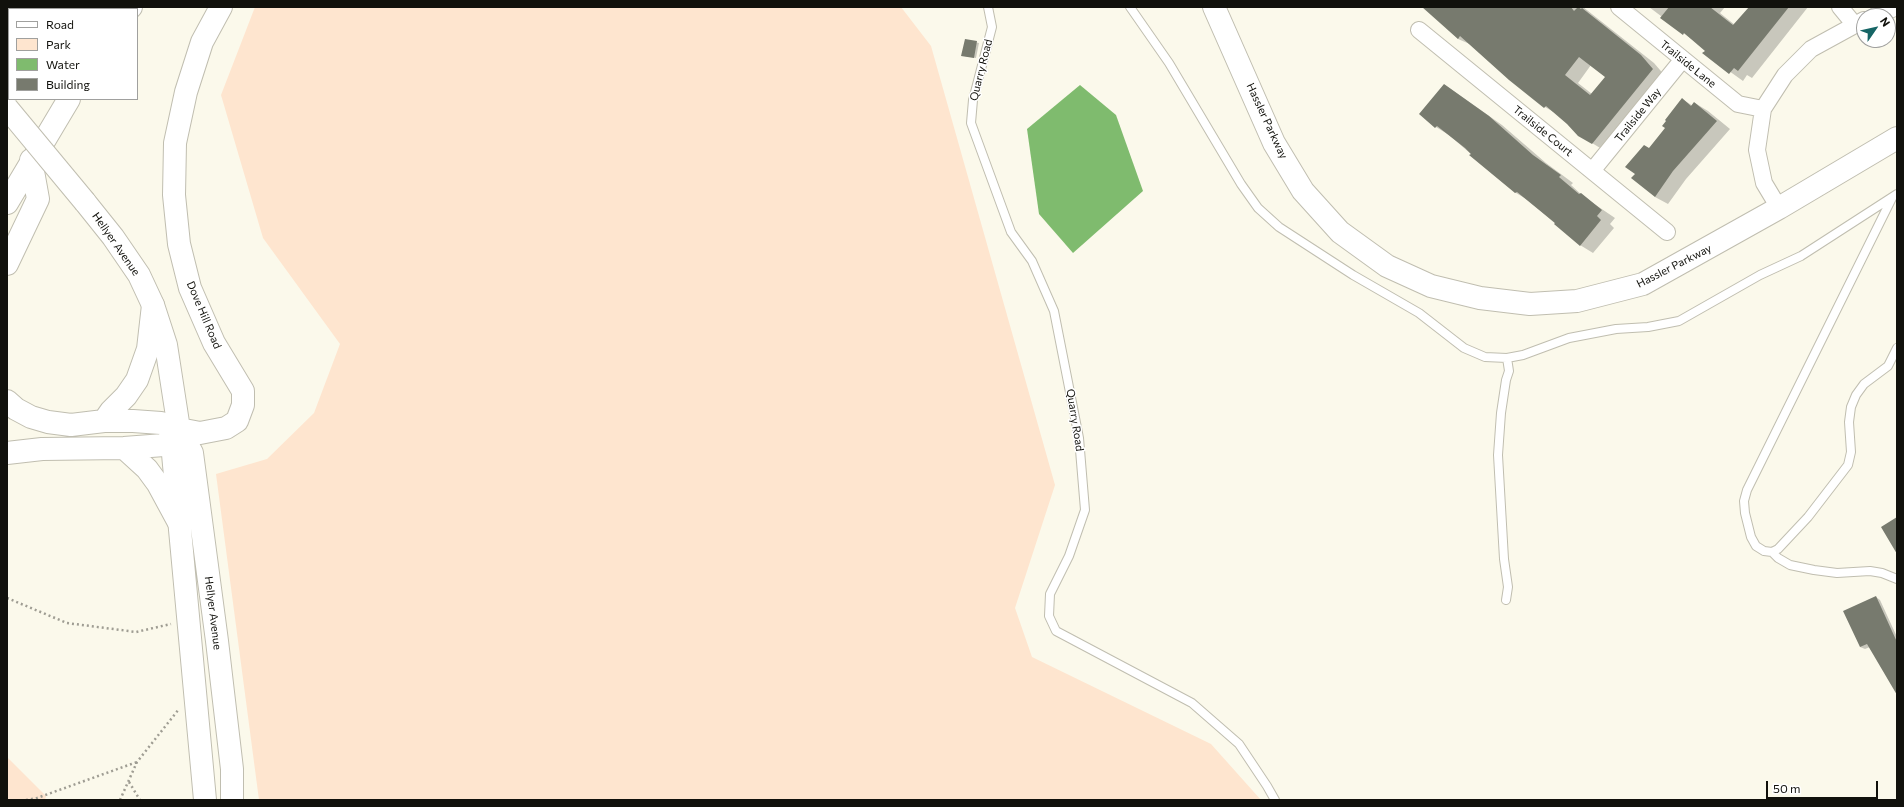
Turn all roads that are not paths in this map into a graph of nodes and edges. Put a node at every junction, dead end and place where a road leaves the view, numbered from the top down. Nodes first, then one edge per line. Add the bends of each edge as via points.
1 (221, 7) edge
2 (988, 7) edge
3 (1130, 7) edge
4 (1214, 7) edge
5 (1619, 7) edge
6 (1840, 7) edge
7 (1856, 20) edge
8 (1856, 24) edge
9 (1419, 30) dead end
10 (1683, 59) junction
11 (67, 100) edge
12 (7, 108) edge
13 (1763, 109) junction
14 (1897, 138) edge
15 (31, 160) junction
16 (1592, 171) junction
17 (1894, 196) edge
18 (7, 203) edge
19 (1779, 208) junction
20 (1668, 232) dead end
21 (7, 264) edge
22 (153, 305) junction
23 (1897, 348) edge
24 (1507, 358) junction
25 (7, 401) edge
26 (104, 421) junction
27 (179, 429) junction
28 (124, 448) junction
29 (7, 453) edge
30 (178, 521) junction
31 (1772, 552) junction
32 (1897, 579) edge
33 (1506, 600) dead end
34 (205, 800) edge
35 (232, 800) edge
36 (1275, 800) edge

1 - 27 main road, Dove Hill Road via 202,42 186,92 175,143 174,195 179,244 190,288 214,343 243,392 243,405 236,421 226,428 200,434
2 - 36 lane, Quarry Road via 992,27 973,100 971,123 1011,232 1032,261 1054,311 1080,438 1085,510 1069,556 1050,594 1048,616 1056,631 1192,703 1239,744
3 - 24 lane via 1169,63 1258,208 1279,227 1419,313 1464,348 1485,357
4 - 19 main road, Hassler Parkway via 1274,143 1302,191 1340,232 1387,266 1431,286 1480,298 1530,304 1577,301 1643,284
5 - 10 street, Trailside Lane
6 - 7 street
8 - 13 street via 1811,49 1785,75
9 - 16 street, Trailside Court
10 - 13 street, Trailside Lane via 1738,104
10 - 16 street, Trailside Way
11 - 15 main road
12 - 22 main road, Hellyer Avenue, bridge via 127,256
13 - 19 street via 1757,150 1764,183
14 - 19 main road, Hassler Parkway
15 - 18 main road
15 - 21 main road via 38,199
16 - 20 street, Trailside Court
17 - 24 lane via 1801,256 1760,275 1679,321 1569,338 1523,356
17 - 31 lane via 1747,490 1744,501 1745,513 1751,537 1756,546 1764,552
22 - 26 main road via 148,349 137,380
22 - 27 main road, Hellyer Avenue via 166,345
23 - 31 lane via 1888,366 1864,384 1850,407 1851,452 1848,465 1788,540
24 - 33 lane via 1510,371 1500,413 1498,455 1508,587
25 - 26 main road, Dove Hill Road via 31,417 48,422 71,425
26 - 27 main road, Dove Hill Road via 161,423
27 - 28 main road via 164,445
27 - 30 main road, Hellyer Avenue via 173,454
27 - 35 main road, Hellyer Avenue via 193,460 218,641 232,769
28 - 29 main road via 42,449
28 - 30 main road via 147,469
30 - 34 main road, Hellyer Avenue
31 - 32 lane via 1790,564 1814,570 1837,573 1870,571

